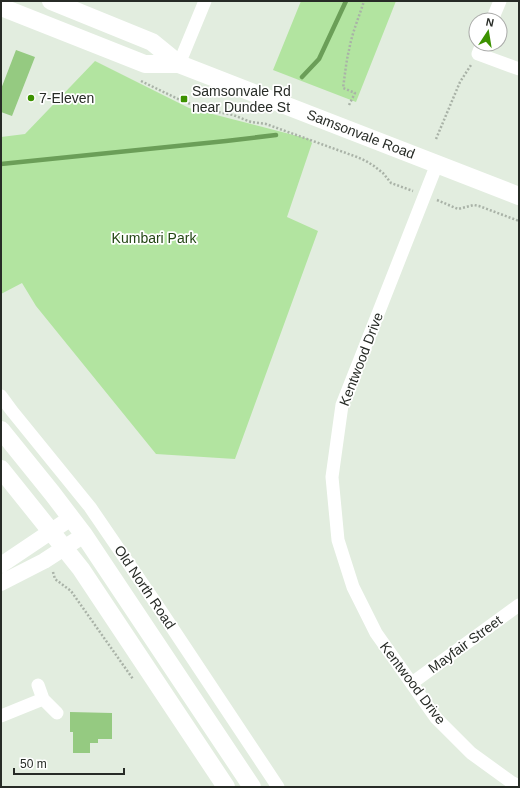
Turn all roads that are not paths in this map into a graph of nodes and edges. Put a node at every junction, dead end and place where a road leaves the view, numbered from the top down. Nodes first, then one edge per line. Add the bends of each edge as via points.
1 (51, 1) edge
2 (205, 1) edge
3 (500, 1) edge
4 (1, 7) edge
5 (495, 12) edge
6 (486, 52) edge
7 (179, 64) junction
8 (519, 69) edge
9 (437, 164) junction
10 (519, 196) edge
11 (1, 396) edge
12 (1, 430) edge
13 (1, 469) edge
14 (72, 518) junction
15 (52, 532) junction
16 (84, 535) junction
17 (64, 548) junction
18 (1, 565) edge
19 (1, 583) edge
20 (519, 605) edge
21 (412, 683) junction
22 (38, 685) dead end
23 (43, 699) junction
24 (57, 713) dead end
25 (1, 716) edge
26 (519, 786) edge
27 (226, 787) edge
28 (252, 787) edge
29 (278, 787) edge

1 - 7 main road, Samsonvale Road via 152,42
2 - 7 street
3 - 5 street
4 - 7 main road, Samsonvale Road via 144,64
6 - 8 street
7 - 9 main road, Samsonvale Road
9 - 10 main road, Samsonvale Road
9 - 21 street, Kentwood Drive via 342,405 332,477 338,540 353,587 376,633
11 - 29 street, Old North Road via 94,513
12 - 14 main road, Old North Road
13 - 15 main road
14 - 15 street
14 - 16 main road, Old North Road
15 - 17 main road
15 - 18 street
16 - 17 street
16 - 28 main road, Old North Road
17 - 19 street
17 - 27 main road via 81,569
20 - 21 street, Mayfair Street
21 - 26 street, Kentwood Drive via 436,718 471,752
22 - 23 street
23 - 24 street
23 - 25 street

